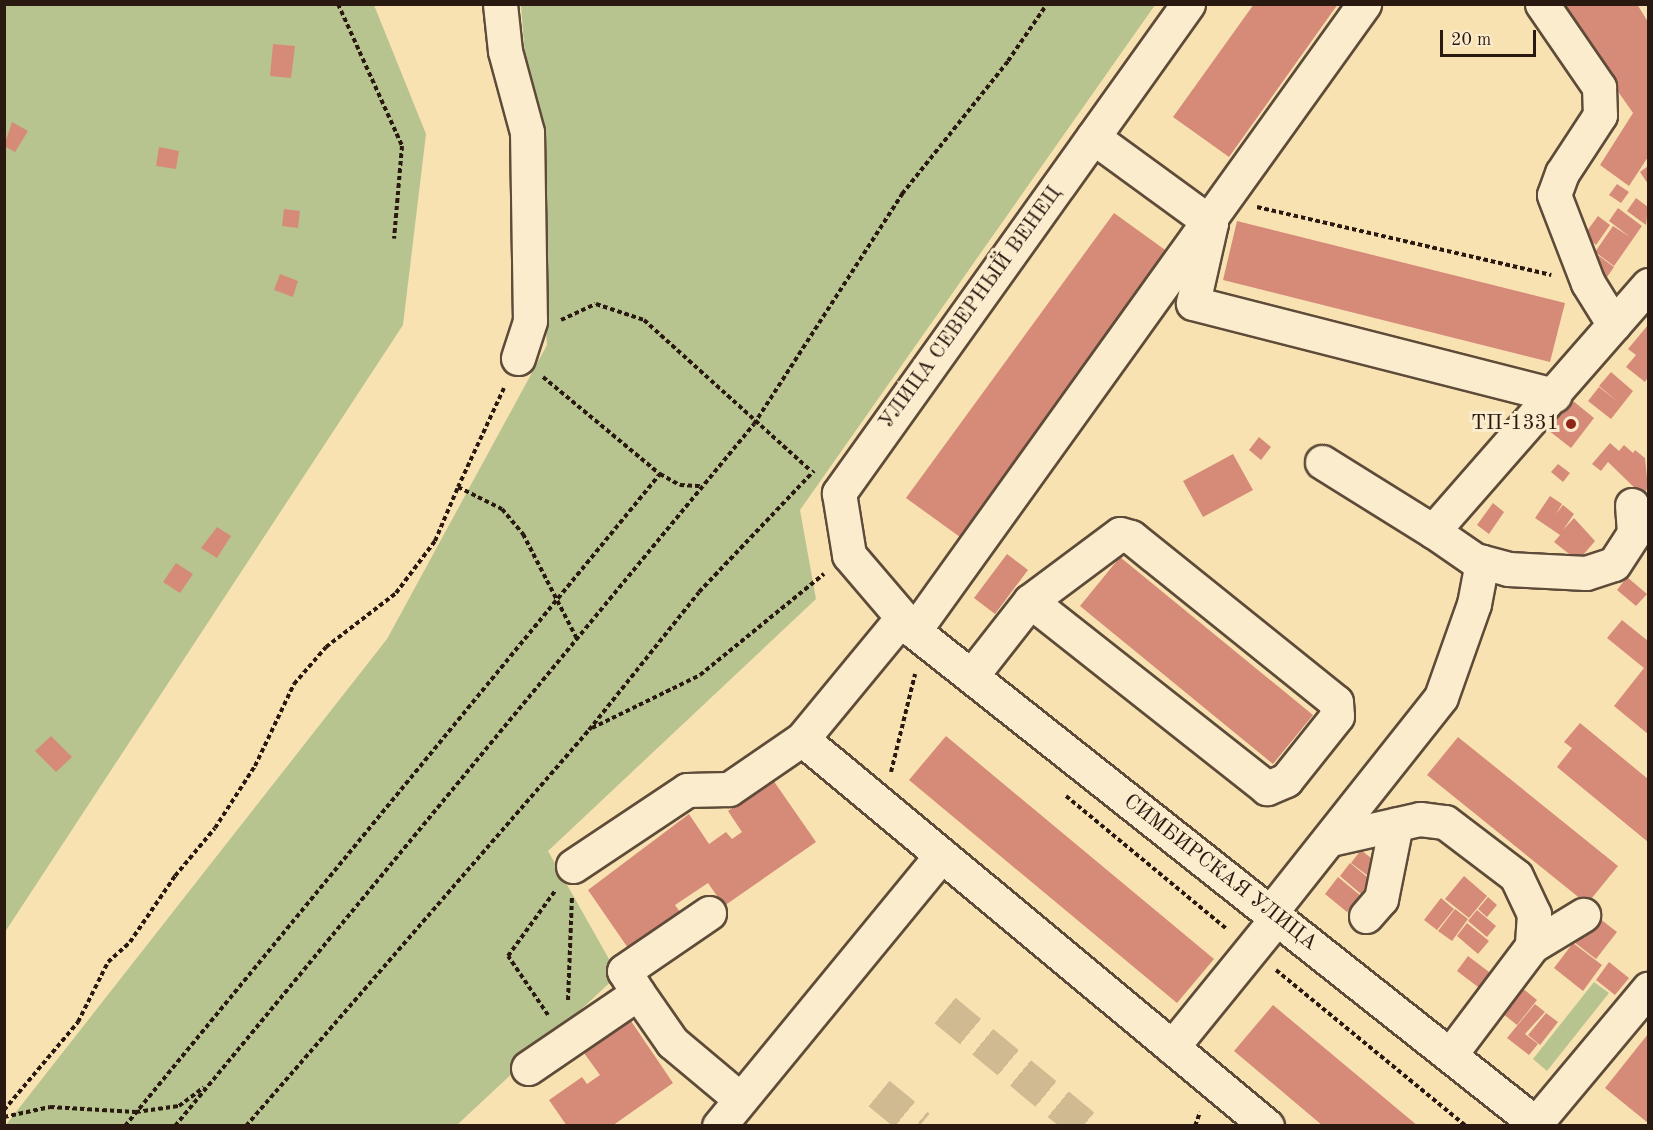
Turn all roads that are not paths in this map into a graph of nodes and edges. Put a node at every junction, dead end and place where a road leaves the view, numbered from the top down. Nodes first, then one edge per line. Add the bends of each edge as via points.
1 (500, 4) edge
2 (1188, 4) edge
3 (1364, 4) edge
4 (1542, 4) edge
5 (1093, 138) junction
6 (1219, 212) junction
7 (1648, 285) edge
8 (1614, 325) junction
9 (518, 358) road end
10 (1554, 395) junction
11 (1322, 462) dead end
12 (1632, 505) dead end
13 (1433, 531) junction
14 (1482, 562) junction
15 (1030, 601) junction
16 (907, 625) junction
17 (972, 675) junction
18 (802, 739) junction
19 (1396, 824) junction
20 (1331, 839) junction
21 (941, 856) junction
22 (573, 866) road end
23 (709, 912) dead end
24 (1274, 915) junction
25 (1582, 915) dead end
26 (1366, 916) dead end
27 (1532, 946) junction
28 (1648, 989) edge
29 (638, 993) junction
30 (1172, 1047) junction
31 (1450, 1055) junction
32 (528, 1068) dead end
33 (740, 1100) junction
34 (1538, 1124) edge
35 (719, 1125) edge
36 (1267, 1125) edge

1 - 9 street via 505,51 527,132 530,321
2 - 5 street, УЛИЦА СЕВЕРНЫЙ ВЕНЕЦ
3 - 6 street
4 - 8 street via 1599,87 1600,115 1562,173 1554,195 1588,283
5 - 6 street
5 - 16 street, УЛИЦА СЕВЕРНЫЙ ВЕНЕЦ via 839,493 849,555
6 - 10 street via 1193,303
6 - 16 street
7 - 8 street
8 - 10 street
10 - 13 street
11 - 13 street
12 - 14 street via 1634,533 1614,564 1586,573 1508,569
13 - 14 street
14 - 20 street via 1474,604 1441,697
15 - 15 street via 1112,539 1120,534 1131,537 1336,702 1337,716 1286,780 1267,788
15 - 17 street
16 - 17 street, СИМБИРСКАЯ УЛИЦА
16 - 18 street
17 - 24 street, СИМБИРСКАЯ УЛИЦА
18 - 21 street
18 - 22 street via 729,789 687,790
19 - 20 street
19 - 26 street via 1381,898
19 - 27 street via 1420,819 1445,822 1516,876 1534,914
20 - 24 street
21 - 30 street
21 - 33 street
23 - 29 street via 624,971
24 - 30 street via 1252,949
24 - 31 street, СИМБИРСКАЯ УЛИЦА
25 - 27 street
27 - 31 street
28 - 34 street
29 - 32 street
29 - 33 street via 672,1042
30 - 36 street
31 - 34 street, СИМБИРСКАЯ УЛИЦА
33 - 35 street

